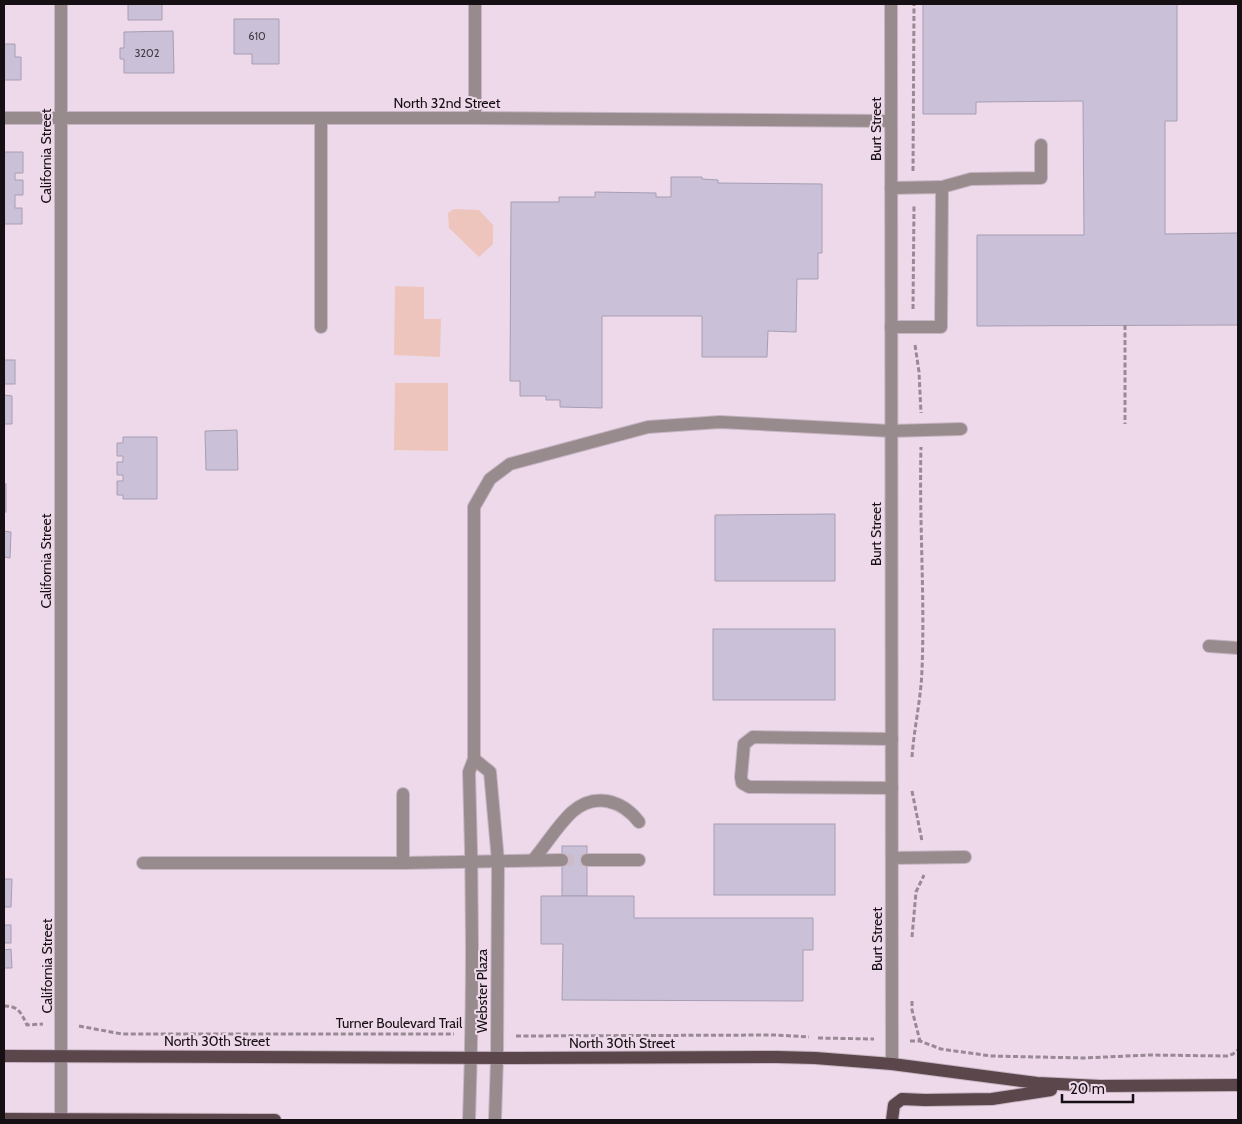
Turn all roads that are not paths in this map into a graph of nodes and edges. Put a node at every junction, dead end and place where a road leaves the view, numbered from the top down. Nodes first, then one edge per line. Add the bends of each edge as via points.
1 (61, 4) edge
2 (475, 4) edge
3 (891, 4) edge
4 (4, 118) edge
5 (61, 118) junction
6 (321, 118) junction
7 (475, 118) junction
8 (891, 121) junction
9 (1041, 145) dead end
10 (942, 187) junction
11 (891, 188) junction
12 (321, 326) dead end
13 (891, 327) junction
14 (961, 429) dead end
15 (891, 431) junction
16 (1209, 646) dead end
17 (1238, 648) edge
18 (892, 739) junction
19 (474, 759) junction
20 (892, 788) junction
21 (403, 794) dead end
22 (639, 822) dead end
23 (965, 857) dead end
24 (892, 858) junction
25 (533, 860) junction
26 (562, 860) tunnel mouth
27 (587, 860) tunnel mouth
28 (639, 860) dead end
29 (472, 861) junction
30 (498, 861) junction
31 (142, 863) dead end
32 (403, 863) junction
33 (62, 1055) junction
34 (4, 1056) edge
35 (471, 1058) junction
36 (497, 1058) junction
37 (892, 1064) junction
38 (1078, 1085) junction
39 (1238, 1085) edge
40 (4, 1119) edge
41 (61, 1120) edge
42 (275, 1120) edge
43 (469, 1120) edge
44 (495, 1120) edge
45 (892, 1120) edge

1 - 5 street, California Street
2 - 7 street
3 - 8 street, Burt Street
4 - 5 street, North 32nd Street
5 - 6 street, North 32nd Street
5 - 33 street, California Street
6 - 7 street, North 32nd Street
6 - 12 street
7 - 8 street, North 32nd Street
8 - 11 street, Burt Street
9 - 10 street via 1041,178 971,179
10 - 11 street
10 - 13 street via 940,326
11 - 13 street, Burt Street
13 - 15 street, Burt Street
14 - 15 street, Webster Plaza
15 - 18 street, Burt Street
15 - 19 street, Webster Plaza via 720,422 648,427 510,464 490,479 474,507
16 - 17 street
18 - 20 street, Burt Street
18 - 20 street via 753,737 744,744 741,777 742,783 750,786
19 - 29 street, Webster Plaza via 469,772
19 - 30 street, Webster Plaza via 490,772
20 - 24 street, Burt Street
21 - 32 street
22 - 25 street via 628,810 615,803 603,800 584,804 566,819
23 - 24 street
24 - 37 street, Burt Street
25 - 26 street
25 - 30 street
27 - 28 street
29 - 30 street
29 - 32 street
29 - 35 street, Webster Plaza
30 - 36 street, Webster Plaza
31 - 32 street
33 - 34 main road, North 30th Street
33 - 35 main road, North 30th Street
33 - 41 street, California Street
35 - 36 main road, North 30th Street
35 - 43 street, Webster Plaza
36 - 37 main road, North 30th Street via 760,1057
36 - 44 street, Webster Plaza
37 - 38 main road, North 30th Street via 1013,1081
38 - 39 main road, North 30th Street
38 - 45 main road via 992,1100 902,1099 894,1106
40 - 41 main road
41 - 42 main road

